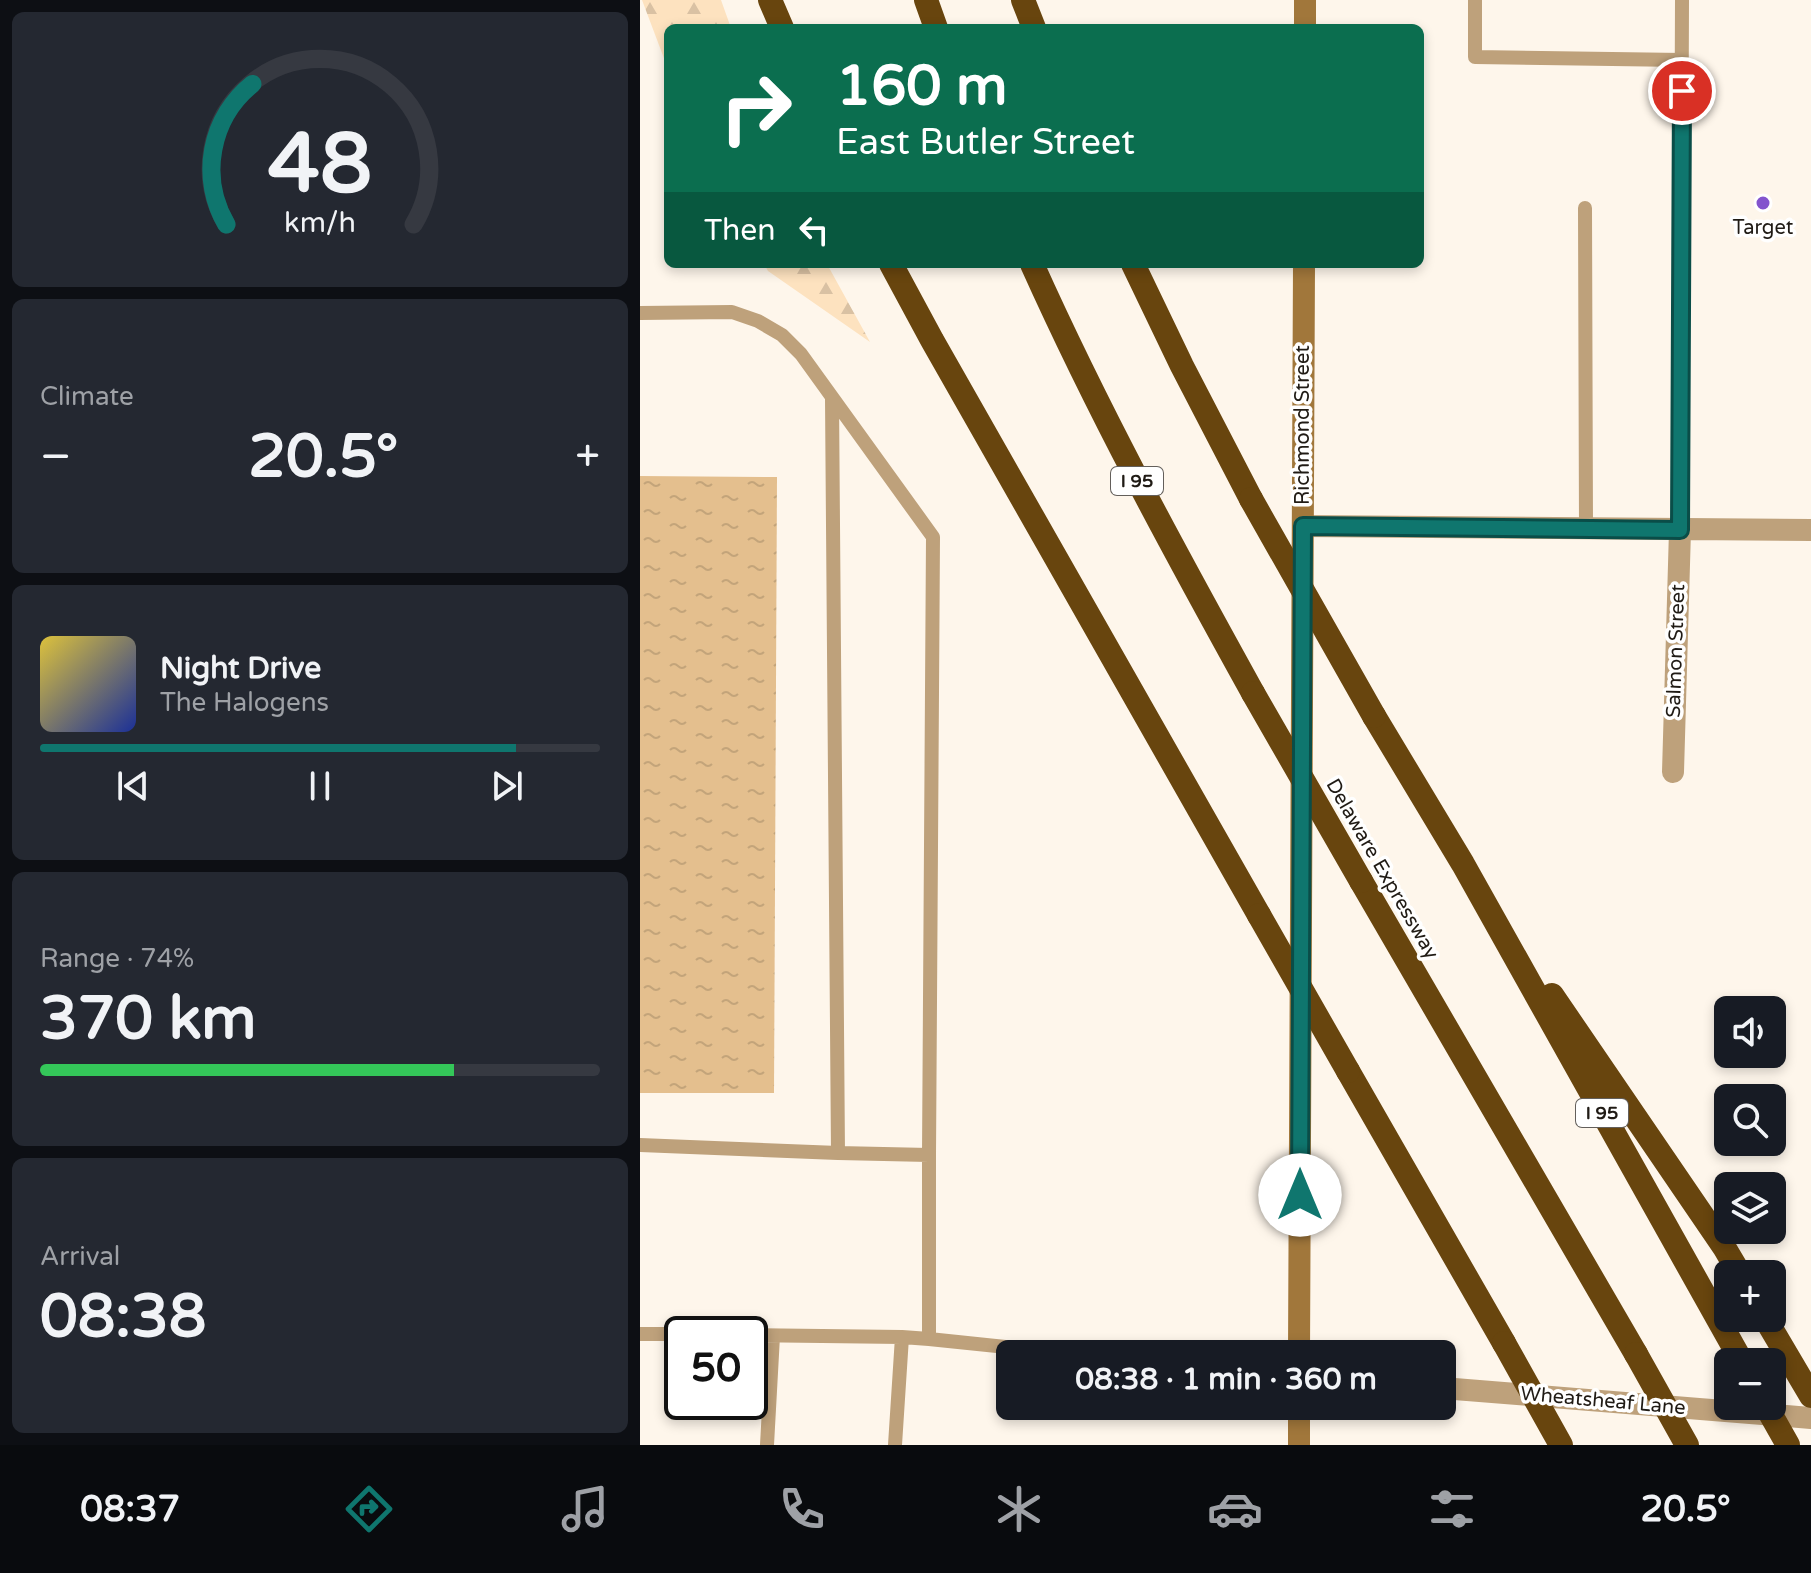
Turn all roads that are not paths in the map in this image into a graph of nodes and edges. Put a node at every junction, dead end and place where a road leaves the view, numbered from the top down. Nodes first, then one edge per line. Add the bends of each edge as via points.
1 (770, 0) edge
2 (926, 0) edge
3 (1023, 0) edge
4 (1305, 0) edge
5 (1475, 0) edge
6 (1682, 0) edge
7 (780, 24) edge
8 (935, 24) edge
9 (1032, 24) edge
10 (1305, 24) edge
11 (1682, 60) junction
12 (1585, 208) dead end
13 (893, 268) edge
14 (1034, 268) edge
15 (1135, 268) edge
16 (1304, 268) edge
17 (640, 313) edge
18 (832, 399) junction
19 (1303, 526) junction
20 (1586, 529) junction
21 (1680, 530) junction
22 (1811, 530) edge
23 (1673, 772) dead end
24 (1463, 864) junction
25 (640, 1145) edge
26 (838, 1153) junction
27 (929, 1155) junction
28 (1732, 1260) edge
29 (1773, 1332) edge
30 (640, 1334) edge
31 (664, 1334) edge
32 (768, 1336) edge
33 (773, 1336) junction
34 (902, 1337) junction
35 (929, 1339) junction
36 (1299, 1340) edge
37 (996, 1346) edge
38 (1734, 1348) edge
39 (1456, 1389) edge
40 (1811, 1396) edge
41 (1811, 1418) edge
42 (1299, 1420) edge
43 (1774, 1420) edge
44 (767, 1445) edge
45 (895, 1445) edge
46 (1299, 1445) edge
47 (1561, 1445) edge
48 (1687, 1445) edge
49 (1788, 1445) edge

1 - 7 highway
2 - 8 highway
3 - 9 highway
4 - 10 main road
5 - 11 lane via 1475,57
6 - 11 lane
11 - 21 lane
12 - 20 lane
13 - 47 highway, bridge
14 - 48 highway, Delaware Expressway / I 95, bridge via 1132,473 1253,693
15 - 24 highway, I 95, bridge via 1251,499
16 - 19 main road, Richmond Street
17 - 18 lane via 732,312 758,321 801,354
18 - 26 lane
18 - 27 lane via 933,537
19 - 20 street
19 - 36 main road, Richmond Street
20 - 21 street
21 - 22 street
21 - 23 street, Salmon Street
24 - 28 highway
24 - 38 highway, I 95
25 - 26 lane
26 - 27 lane
27 - 35 lane
29 - 40 highway
30 - 31 lane
32 - 33 lane
33 - 34 lane
33 - 44 lane
34 - 35 lane
34 - 45 lane
35 - 37 lane
39 - 41 street, Wheatsheaf Lane
42 - 46 main road
43 - 49 highway, bridge

